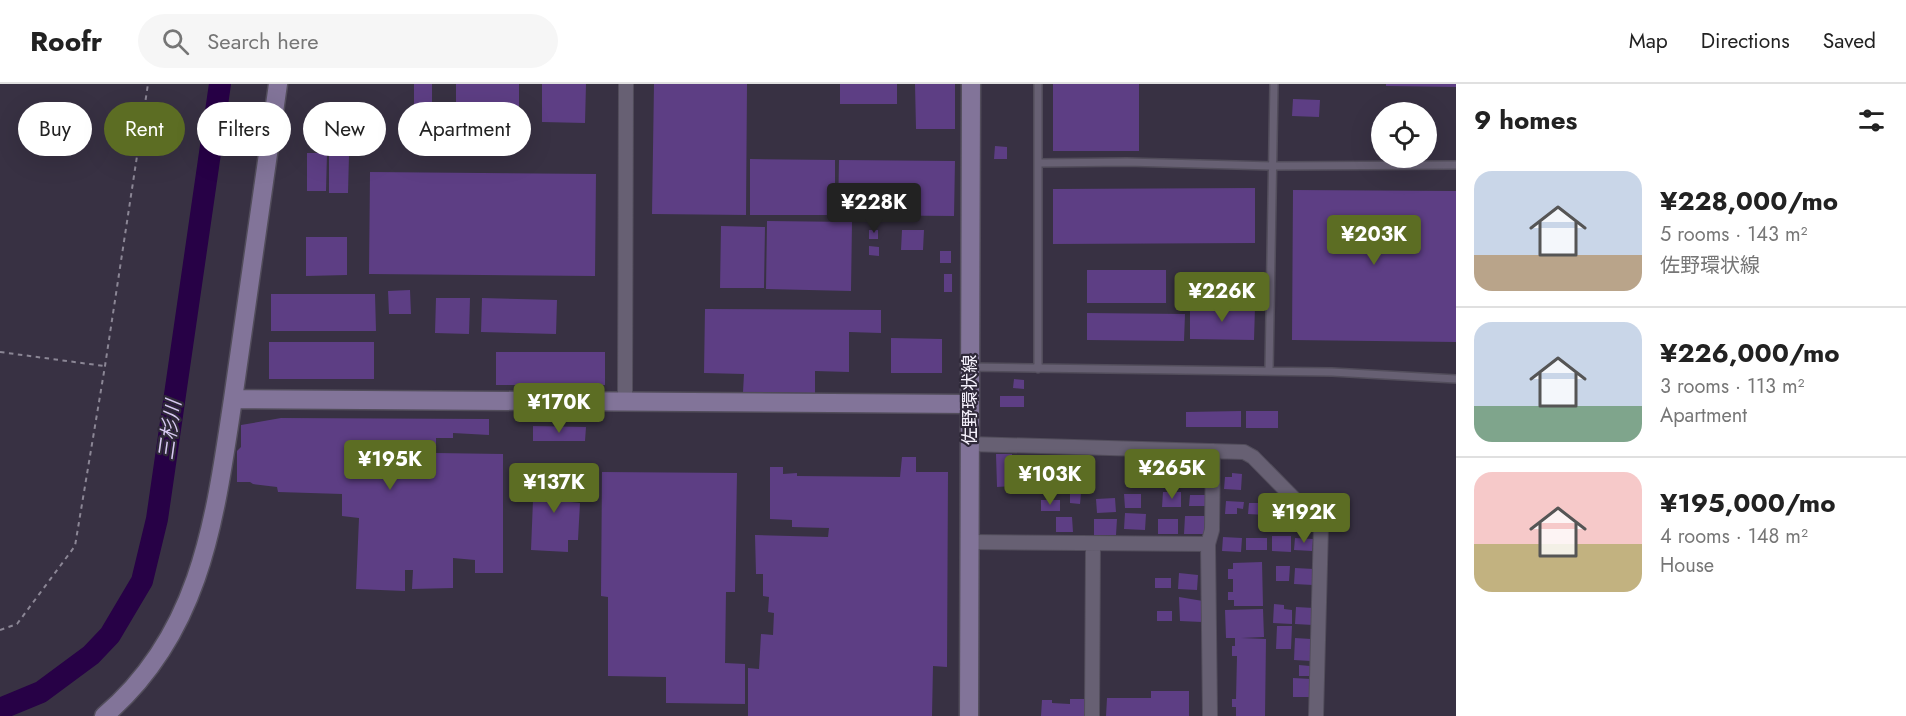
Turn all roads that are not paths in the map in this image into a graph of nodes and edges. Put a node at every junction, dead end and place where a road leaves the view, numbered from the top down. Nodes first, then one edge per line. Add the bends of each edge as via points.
1 (278, 84) edge
2 (626, 84) edge
3 (970, 84) edge
4 (1038, 84) edge
5 (1274, 84) edge
6 (1039, 163) junction
7 (1456, 165) edge
8 (1272, 166) junction
9 (970, 367) junction
10 (1038, 369) junction
11 (1269, 371) junction
12 (1456, 379) edge
13 (233, 399) junction
14 (625, 401) junction
15 (970, 404) junction
16 (970, 444) junction
17 (1213, 451) junction
18 (970, 542) junction
19 (1093, 544) junction
20 (1208, 544) junction
21 (104, 716) edge
22 (969, 716) edge
23 (1092, 716) edge
24 (1210, 716) edge
25 (1317, 716) edge

1 - 13 street
2 - 14 street
3 - 9 street, 佐野環状線
4 - 6 lane
5 - 8 lane
6 - 8 lane
6 - 10 lane
7 - 8 lane
8 - 11 lane
9 - 10 lane
9 - 15 street, 佐野環状線
10 - 11 lane
11 - 12 lane
13 - 14 street
13 - 21 street via 217,506 195,584 156,658 124,699
14 - 15 street
15 - 16 street, 佐野環状線
16 - 17 street
16 - 18 street, 佐野環状線
17 - 20 street via 1212,530
17 - 25 street via 1244,452 1253,457 1321,526
18 - 19 street
18 - 22 street, 佐野環状線
19 - 20 street
19 - 23 street
20 - 24 street

